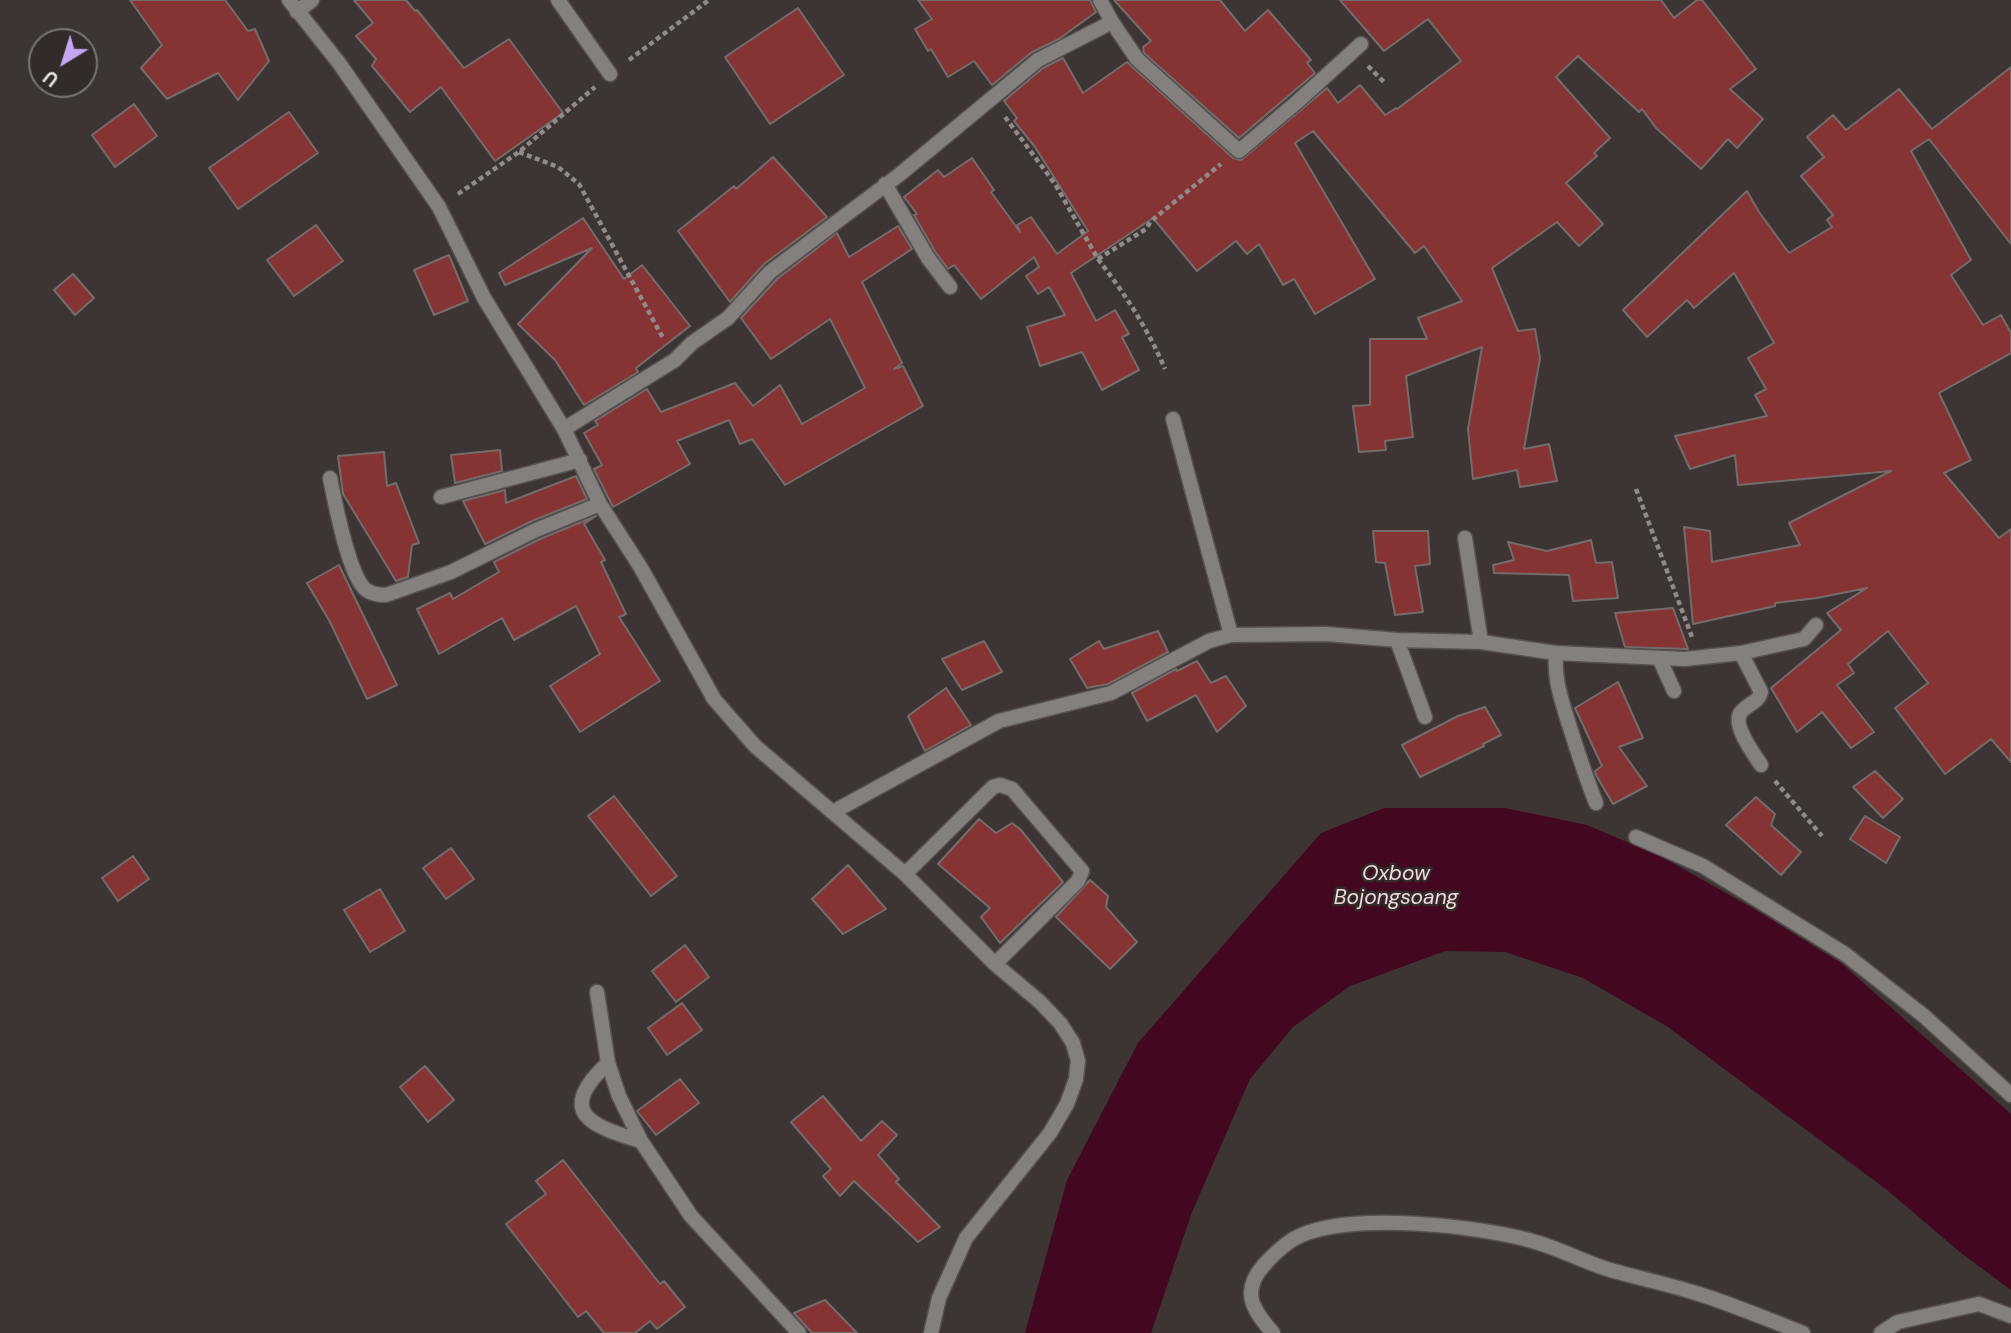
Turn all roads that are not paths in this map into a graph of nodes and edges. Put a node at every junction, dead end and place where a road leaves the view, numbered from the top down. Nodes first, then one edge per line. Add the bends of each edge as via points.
1 (312, 0) edge
2 (558, 0) edge
3 (1100, 0) edge
4 (293, 6) edge
5 (1112, 22) junction
6 (1361, 44) dead end
7 (610, 74) road end
8 (885, 184) junction
9 (950, 287) dead end
10 (1173, 419) dead end
11 (564, 429) junction
12 (580, 460) junction
13 (330, 478) dead end
14 (441, 496) dead end
15 (600, 504) junction
16 (1465, 538) dead end
17 (1816, 625) dead end
18 (1231, 635) junction
19 (1397, 640) junction
20 (1481, 642) junction
21 (1556, 653) junction
22 (1741, 653) junction
23 (1660, 660) junction
24 (1674, 691) dead end
25 (1425, 717) dead end
26 (1761, 765) road end
27 (1597, 803) dead end
28 (833, 812) junction
29 (1636, 837) dead end
30 (905, 874) junction
31 (995, 964) junction
32 (597, 992) dead end
33 (608, 1063) junction
34 (2011, 1095) edge
35 (642, 1141) junction
36 (2011, 1316) edge
37 (799, 1333) edge
38 (931, 1333) edge
39 (1273, 1333) edge
40 (1803, 1333) edge
41 (1881, 1333) edge

1 - 4 street
2 - 7 street
3 - 5 street
4 - 11 street via 339,63 439,207 484,298
5 - 6 street via 1138,59 1239,151
5 - 8 street via 1038,60
8 - 9 street
8 - 11 street via 770,272 728,318 675,360
10 - 18 street
11 - 12 street
12 - 14 street
12 - 15 street
13 - 15 street via 342,531 362,586 378,595 451,572
15 - 28 street via 714,699 755,746
16 - 20 street
17 - 22 street via 1804,639
18 - 19 street via 1326,634
18 - 28 street via 1209,641 1111,693 999,721
19 - 20 street
19 - 25 street
20 - 21 street
21 - 23 street
21 - 27 street via 1559,694
22 - 23 street
22 - 26 street via 1760,692 1738,721
23 - 24 street
28 - 30 street
29 - 34 street via 1703,866 1845,954
30 - 31 street
30 - 31 street via 993,787 1012,789 1082,871 1078,881
31 - 38 street via 1060,1023 1073,1043 1076,1079 1050,1133 966,1238 939,1298
32 - 33 street
33 - 35 street
33 - 35 street via 594,1075 581,1107 598,1126
35 - 37 street via 691,1216
36 - 41 street via 1979,1304 1898,1322
39 - 40 street via 1254,1311 1254,1278 1293,1239 1346,1225 1402,1223 1482,1229 1542,1244 1605,1268 1700,1294

